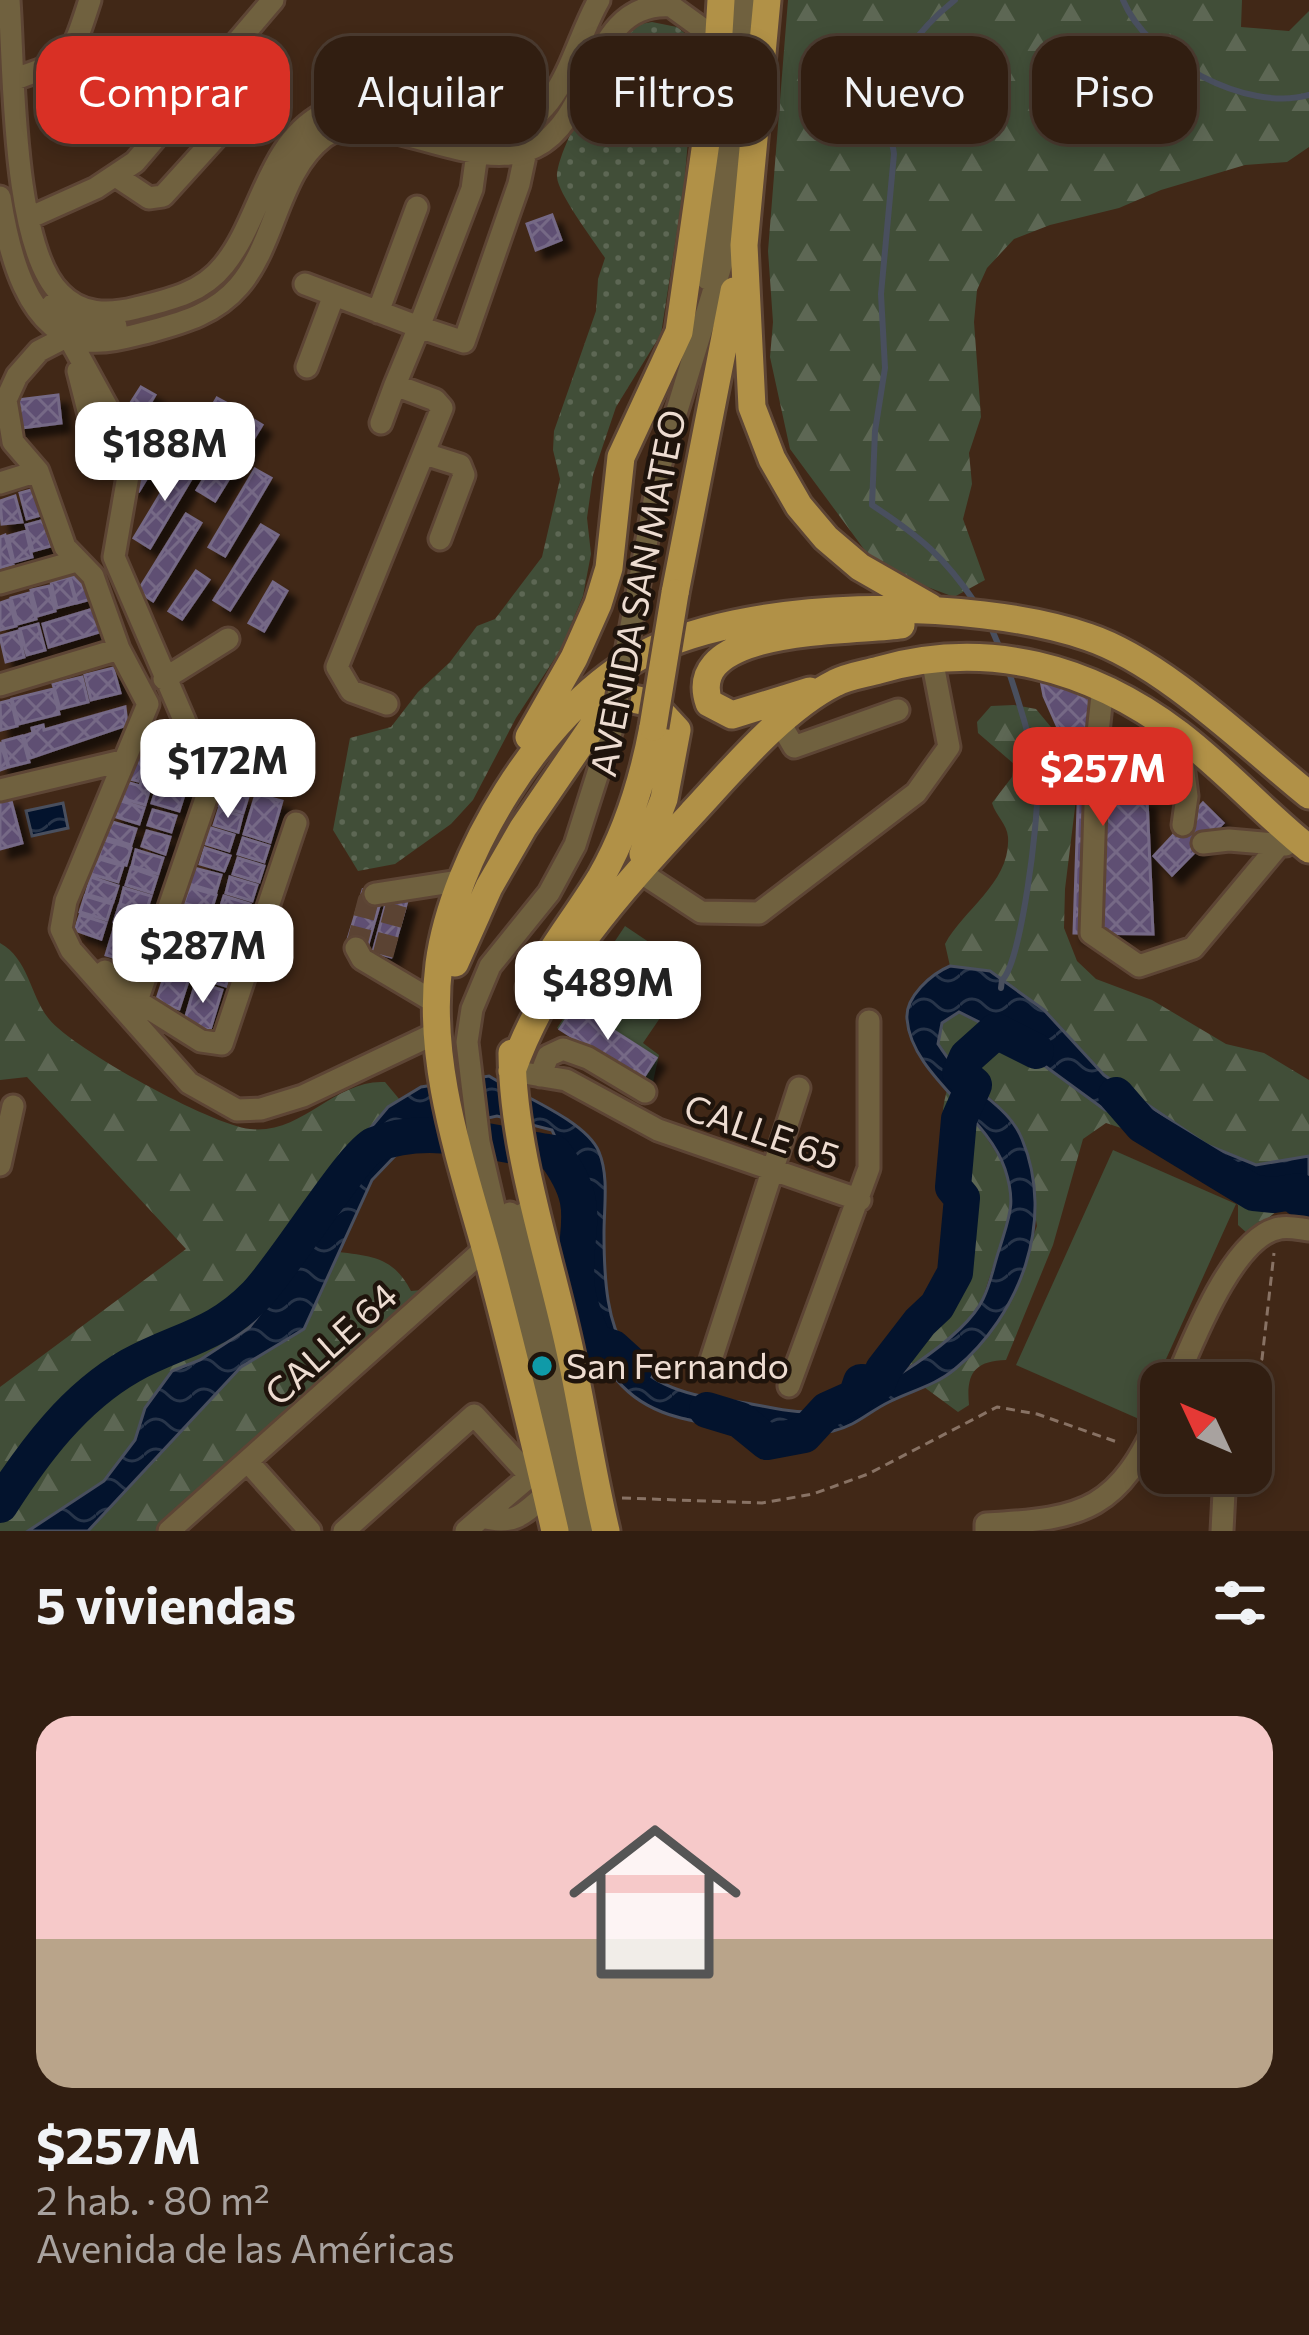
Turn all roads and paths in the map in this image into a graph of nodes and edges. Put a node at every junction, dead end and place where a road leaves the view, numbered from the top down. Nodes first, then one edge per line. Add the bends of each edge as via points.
1 (9, 0) edge
2 (90, 0) edge
3 (273, 0) edge
4 (599, 0) edge
5 (625, 0) edge
6 (721, 0) edge
7 (736, 0) edge
8 (752, 0) edge
9 (767, 0) edge
10 (610, 36) edge
11 (724, 36) edge
12 (732, 36) edge
13 (733, 36) edge
14 (735, 36) edge
15 (8, 77) edge
16 (570, 111) edge
17 (210, 144) edge
18 (713, 144) edge
19 (722, 144) edge
20 (526, 151) junction
21 (477, 153) junction
22 (116, 176) junction
23 (0, 197) edge
24 (417, 207) dead end
25 (29, 218) junction
26 (2, 226) edge
27 (744, 244) junction
28 (305, 284) dead end
29 (334, 295) junction
30 (378, 312) junction
31 (419, 327) junction
32 (68, 336) junction
33 (307, 367) dead end
34 (395, 385) junction
35 (381, 423) dead end
36 (6, 446) edge
37 (425, 454) junction
38 (101, 462) dead end
39 (38, 471) junction
40 (0, 483) edge
41 (440, 539) dead end
42 (77, 561) junction
43 (0, 584) edge
44 (951, 612) junction
45 (228, 639) dead end
46 (118, 649) junction
47 (932, 658) junction
48 (164, 679) junction
49 (836, 682) junction
50 (0, 685) edge
51 (1102, 686) junction
52 (387, 704) dead end
53 (898, 710) dead end
54 (780, 724) junction
55 (1179, 734) junction
56 (238, 754) dead end
57 (122, 761) junction
58 (211, 784) dead end
59 (0, 790) edge
60 (1309, 795) edge
61 (296, 824) dead end
62 (1183, 825) dead end
63 (1203, 843) dead end
64 (1298, 847) edge
65 (637, 869) junction
66 (452, 881) junction
67 (396, 893) dead end
68 (62, 929) junction
69 (356, 948) dead end
70 (440, 960) junction
71 (137, 1001) junction
72 (437, 1018) junction
73 (869, 1021) dead end
74 (456, 1071) junction
75 (526, 1074) junction
76 (799, 1088) dead end
77 (645, 1092) dead end
78 (13, 1106) dead end
79 (467, 1145) junction
80 (0, 1165) edge
81 (774, 1172) junction
82 (860, 1200) junction
83 (1277, 1228) junction
84 (1309, 1230) edge
85 (497, 1234) junction
86 (1185, 1362) edge
87 (1260, 1362) edge
88 (710, 1363) dead end
89 (789, 1386) dead end
90 (1140, 1451) edge
91 (1140, 1458) edge
92 (248, 1462) junction
93 (1225, 1494) edge
94 (598, 1497) junction
95 (553, 1522) edge
96 (474, 1524) edge
97 (986, 1527) edge
98 (169, 1531) edge
99 (310, 1531) edge
100 (344, 1531) edge
101 (588, 1531) edge
102 (606, 1531) edge
103 (1222, 1531) edge

1 - 15 street
2 - 15 street via 70,55
3 - 22 street
4 - 25 street via 550,102 522,126 484,130 372,106 333,110 309,124 287,148 224,266 174,299 109,313 76,305 45,271
5 - 15 street via 538,128 504,140 362,116 327,123 293,155 241,263 220,289 181,310 109,327 64,315 34,276 7,165
6 - 12 main road, AVENIDA SAN MATEO
7 - 13 street
8 - 14 street
9 - 27 main road, AVENIDA SAN MATEO
10 - 11 street via 648,6 670,6
15 - 25 street
16 - 20 street via 561,128
17 - 22 street via 163,196 148,197
18 - 66 main road, AVENIDA SAN MATEO via 679,332 621,457 604,586 574,658 475,825
19 - 74 street, bridge via 701,334 661,463 611,732 565,867 490,966
20 - 21 street
20 - 31 street via 464,342
21 - 31 street via 472,189
21 - 32 street via 363,127 332,132 302,160 251,269 215,307 103,341
22 - 25 street
23 - 26 street
24 - 30 street
26 - 32 street via 37,309
27 - 44 main road, AVENIDA SAN MATEO via 752,407 772,459 826,538 860,567
27 - 75 main road, AVENIDA SAN MATEO, bridge via 645,770 623,834 517,1016 512,1035
28 - 29 street
29 - 30 street
29 - 33 street
30 - 31 street
31 - 34 street
32 - 36 street via 39,350 17,376 6,400
32 - 38 street
32 - 48 street via 112,416 128,476 114,557
34 - 35 street
34 - 37 street via 441,403
36 - 39 street
37 - 41 street via 460,465 464,476
37 - 52 street via 338,667 351,691
39 - 40 street
39 - 42 street
42 - 43 street
42 - 46 street via 93,576
44 - 49 main road via 765,638 715,660 704,689 709,703 732,715
44 - 60 main road via 1092,638 1147,667
44 - 70 main road via 775,616 679,639 634,659 592,691 520,769 472,862
45 - 48 street
46 - 50 street
46 - 57 street via 148,704
47 - 49 main road
47 - 51 main road via 997,656
47 - 65 street via 949,747 916,793 759,914 701,912
48 - 56 street via 188,729
49 - 54 main road
51 - 55 main road
51 - 64 street via 1091,933 1139,966 1193,948
53 - 54 street via 794,747
54 - 65 main road
55 - 62 street
55 - 64 main road
57 - 59 street
57 - 68 street
58 - 71 street
61 - 71 street via 221,1044 201,1041
63 - 64 street
65 - 72 main road via 664,799 676,730 652,704 628,698 603,712 501,867 459,949
65 - 75 main road via 548,989 526,1031
66 - 67 street
66 - 70 main road, AVENIDA SAN MATEO
68 - 71 street
68 - 72 street via 71,950 189,1083 237,1110 303,1096
69 - 72 street via 385,964
70 - 72 main road
72 - 74 main road
73 - 82 street via 868,1168
74 - 79 main road
75 - 77 street via 563,1049
75 - 81 street, CALLE 65 via 566,1080 658,1130
75 - 85 main road, AVENIDA SAN MATEO via 522,1134
76 - 81 street
78 - 80 street
79 - 85 main road
79 - 85 street via 492,1198
81 - 82 street, CALLE 65
81 - 88 street
82 - 89 street
83 - 84 street
83 - 86 street via 1251,1246 1214,1297
83 - 87 path
85 - 92 street, CALLE 64
85 - 94 main road via 569,1346
85 - 95 street
85 - 95 main road via 494,1281
85 - 101 street
90 - 94 path via 998,1407 813,1494 762,1503
91 - 97 street via 1123,1484 1072,1514
92 - 98 street, CALLE 64
92 - 99 street
93 - 103 street
94 - 102 main road
95 - 96 street
96 - 100 street via 530,1476 474,1414

